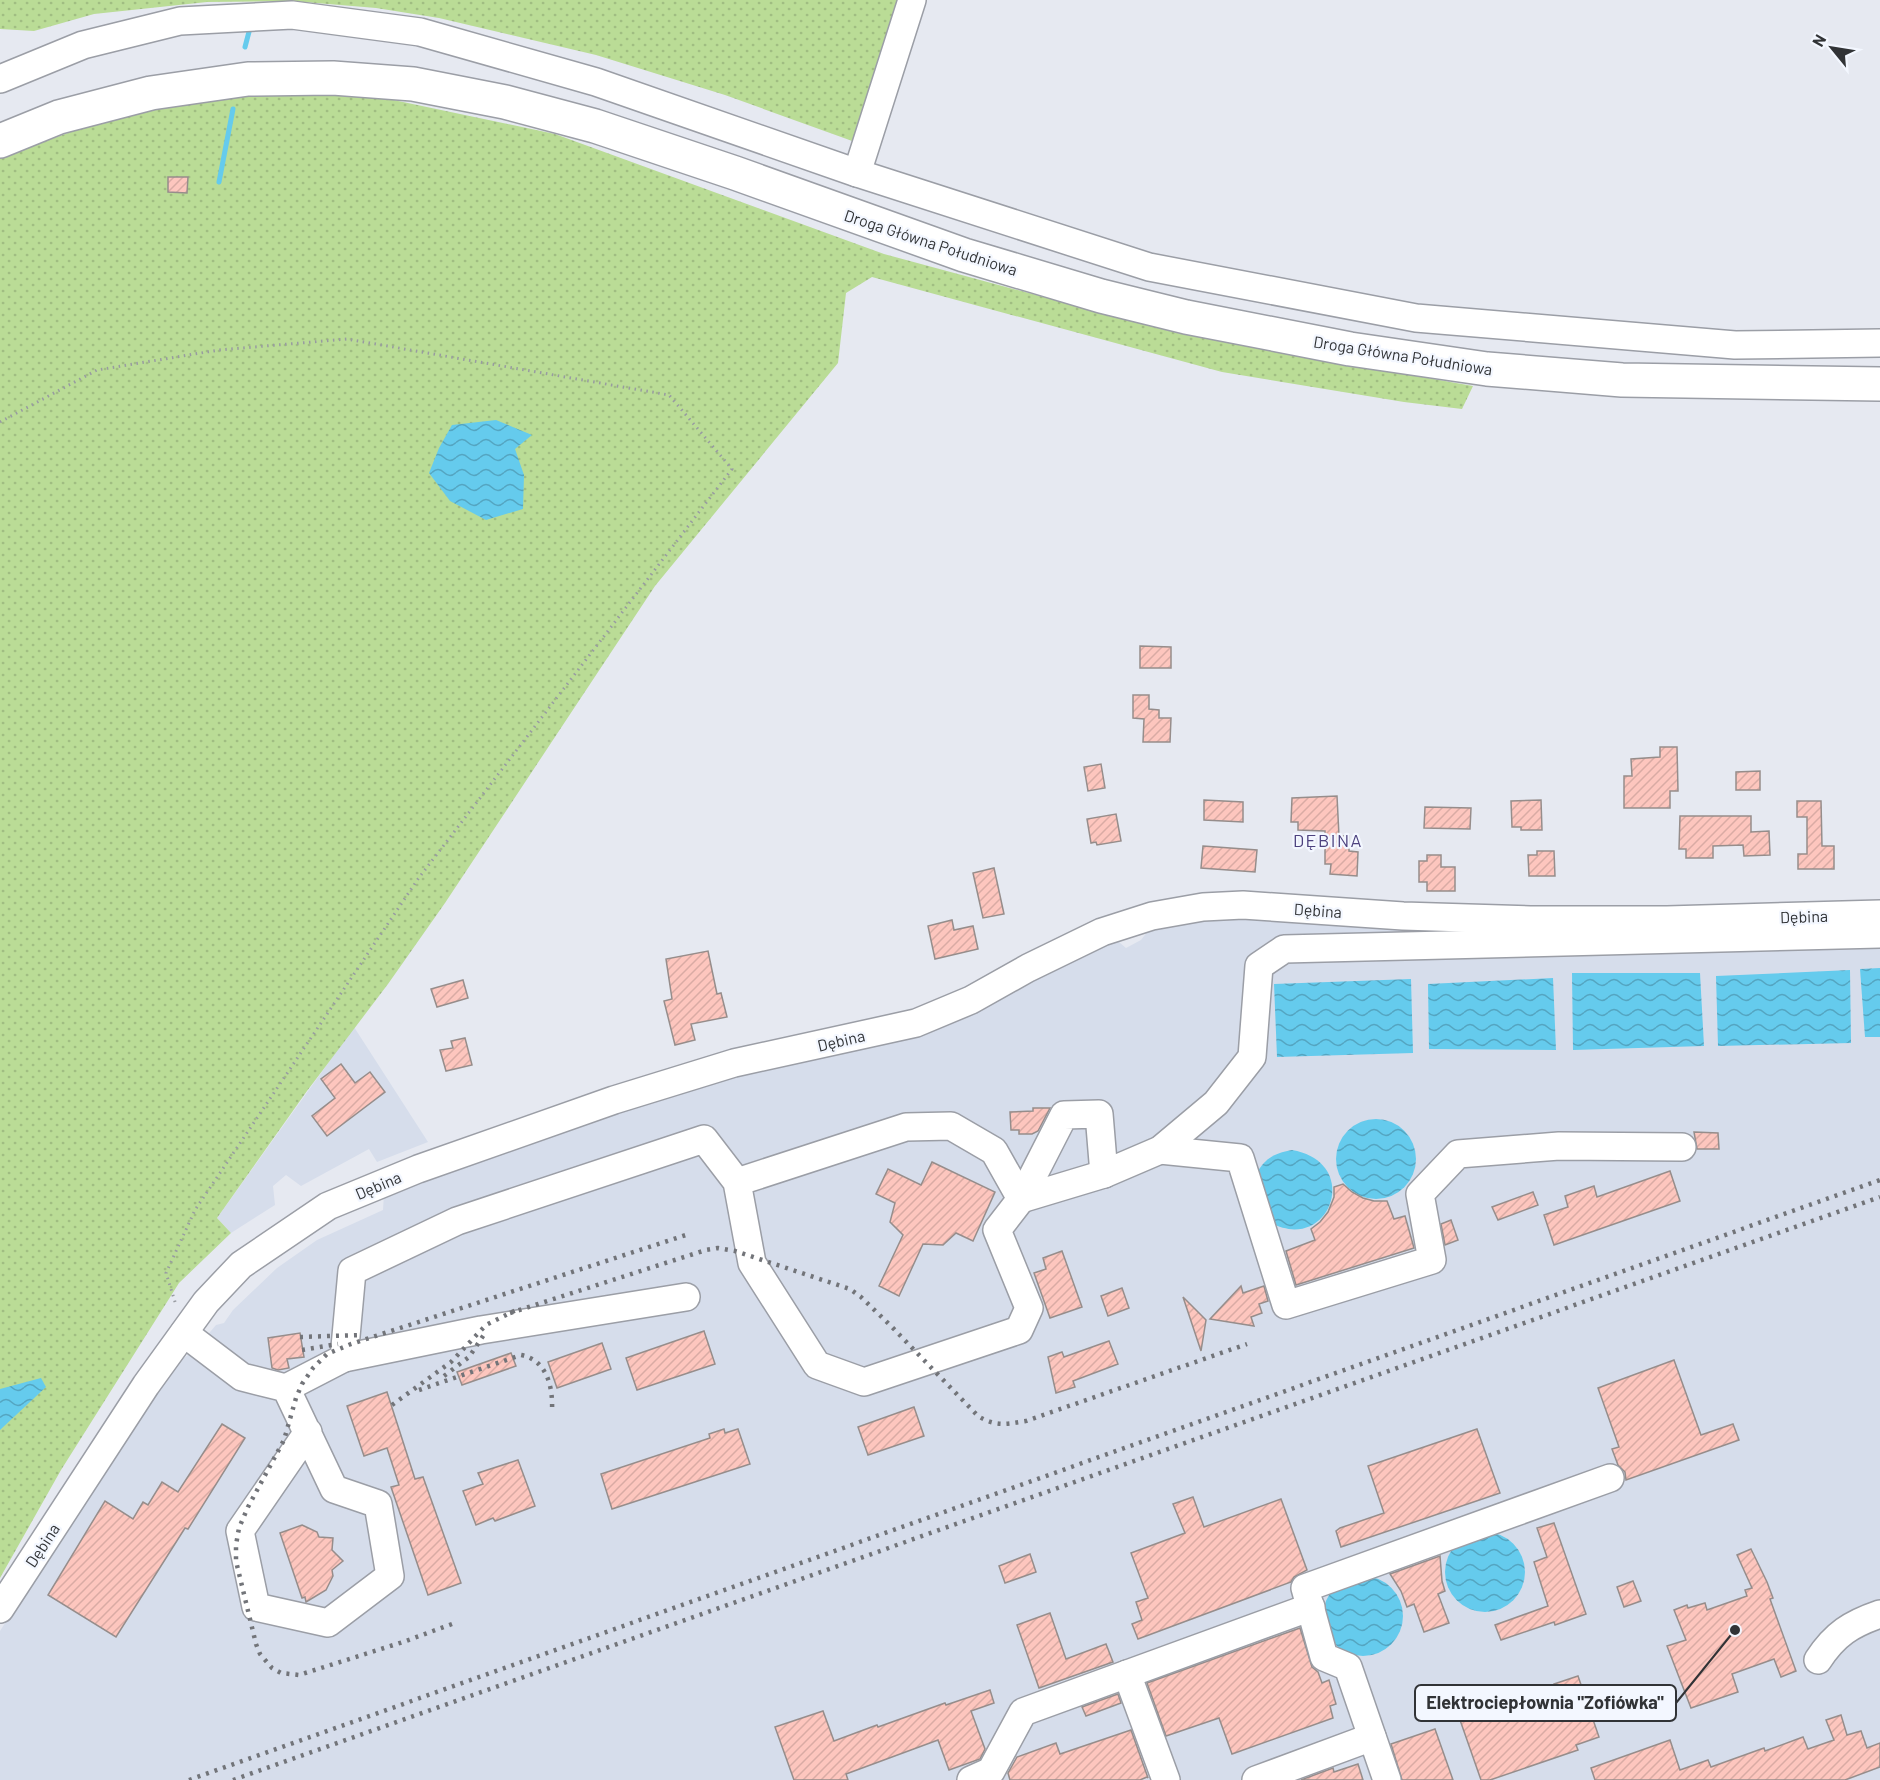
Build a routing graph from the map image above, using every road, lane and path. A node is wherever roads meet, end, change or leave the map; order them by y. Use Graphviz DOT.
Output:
graph roads {
  1 [pos="912,0"];
  2 [pos="0,79"];
  3 [pos="0,141"];
  4 [pos="857,173"];
  5 [pos="1880,343"];
  6 [pos="1880,384"];
  7 [pos="0,422"];
  8 [pos="1880,914"];
  9 [pos="1880,934"];
  10 [pos="1682,1147"];
  11 [pos="1160,1150"];
  12 [pos="1104,1174"];
  13 [pos="737,1182"];
  14 [pos="1021,1199"];
  15 [pos="686,1297"];
  16 [pos="184,1333"];
  17 [pos="344,1358"];
  18 [pos="286,1388"];
  19 [pos="308,1432"];
  20 [pos="1610,1478"];
  21 [pos="1311,1607"];
  22 [pos="0,1609"];
  23 [pos="1880,1614"];
  24 [pos="1818,1660"];
  25 [pos="1127,1674"];
  26 [pos="1372,1737"];
  27 [pos="971,1780"];
  28 [pos="1166,1780"];
  29 [pos="1256,1780"];
  30 [pos="1387,1780"];
  1 -- 4 [label="street"];
  2 -- 4 [label="street"];
  3 -- 6 [label="main road, Droga Główna Południowa"];
  4 -- 5 [label="street"];
  7 -- 16 [label="path"];
  8 -- 16 [label="street, Dębina"];
  9 -- 11 [label="street"];
  10 -- 11 [label="street"];
  11 -- 12 [label="street"];
  12 -- 14 [label="street"];
  12 -- 14 [label="street"];
  13 -- 14 [label="street"];
  13 -- 14 [label="street"];
  13 -- 17 [label="street"];
  15 -- 17 [label="street"];
  16 -- 18 [label="street"];
  16 -- 22 [label="street, Dębina"];
  17 -- 18 [label="street"];
  18 -- 19 [label="street"];
  19 -- 19 [label="street"];
  20 -- 21 [label="street"];
  21 -- 25 [label="street"];
  21 -- 26 [label="street"];
  23 -- 24 [label="street"];
  25 -- 27 [label="street"];
  25 -- 28 [label="street"];
  26 -- 29 [label="street"];
  26 -- 30 [label="street"];
}
